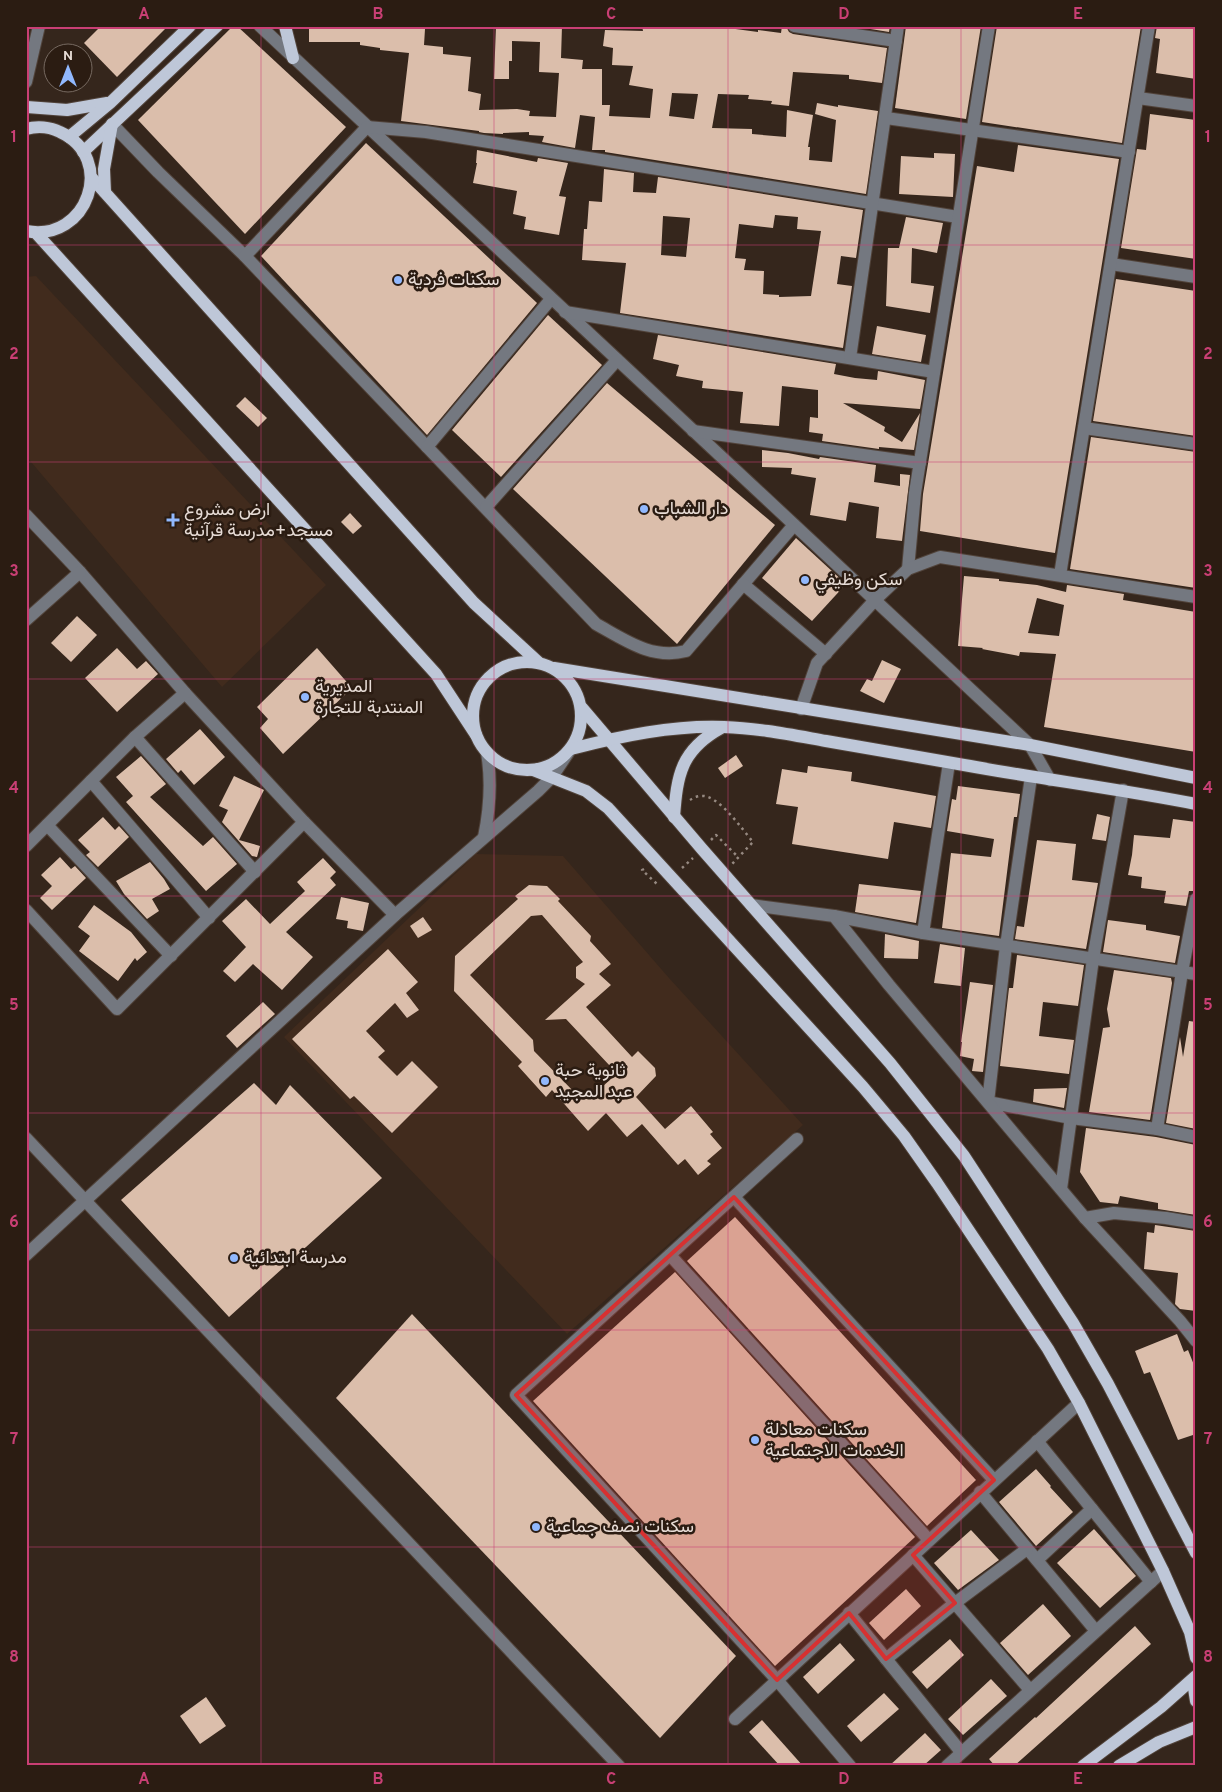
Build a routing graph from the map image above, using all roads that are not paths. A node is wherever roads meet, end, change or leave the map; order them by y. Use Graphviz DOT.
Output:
graph roads {
  1 [pos="39,26"];
  2 [pos="190,26"];
  3 [pos="218,26"];
  4 [pos="260,26"];
  5 [pos="285,26"];
  6 [pos="794,26"];
  7 [pos="898,26"];
  8 [pos="989,26"];
  9 [pos="1149,26"];
  10 [pos="896,41"];
  11 [pos="293,58"];
  12 [pos="26,82"];
  13 [pos="1138,98"];
  14 [pos="110,102"];
  15 [pos="27,106"];
  16 [pos="1196,106"];
  17 [pos="886,118"];
  18 [pos="112,124"];
  19 [pos="367,127"];
  20 [pos="47,128"];
  21 [pos="26,129"];
  22 [pos="972,130"];
  23 [pos="69,137"];
  24 [pos="83,152"];
  25 [pos="1129,152"];
  26 [pos="91,177"];
  27 [pos="105,192"];
  28 [pos="873,204"];
  29 [pos="958,217"];
  30 [pos="31,232"];
  31 [pos="245,256"];
  32 [pos="1111,264"];
  33 [pos="1196,277"];
  34 [pos="551,299"];
  35 [pos="566,312"];
  36 [pos="850,358"];
  37 [pos="617,360"];
  38 [pos="934,372"];
  39 [pos="1084,428"];
  40 [pos="693,431"];
  41 [pos="1196,444"];
  42 [pos="427,447"];
  43 [pos="920,463"];
  44 [pos="486,507"];
  45 [pos="26,515"];
  46 [pos="794,525"];
  47 [pos="908,569"];
  48 [pos="80,572"];
  49 [pos="1060,574"];
  50 [pos="743,584"];
  51 [pos="1196,597"];
  52 [pos="874,600"];
  53 [pos="26,620"];
  54 [pos="826,654"];
  55 [pos="538,662"];
  56 [pos="554,668"];
  57 [pos="185,694"];
  58 [pos="582,708"];
  59 [pos="801,709"];
  60 [pos="725,727"];
  61 [pos="476,735"];
  62 [pos="135,737"];
  63 [pos="608,739"];
  64 [pos="1030,745"];
  65 [pos="569,751"];
  66 [pos="487,753"];
  67 [pos="950,762"];
  68 [pos="532,770"];
  69 [pos="552,777"];
  70 [pos="1031,777"];
  71 [pos="1196,778"];
  72 [pos="1050,780"];
  73 [pos="91,781"];
  74 [pos="1123,790"];
  75 [pos="1196,804"];
  76 [pos="675,812"];
  77 [pos="304,822"];
  78 [pos="47,825"];
  79 [pos="484,837"];
  80 [pos="26,846"];
  81 [pos="255,872"];
  82 [pos="1196,899"];
  83 [pos="752,905"];
  84 [pos="26,910"];
  85 [pos="395,915"];
  86 [pos="1194,915"];
  87 [pos="834,916"];
  88 [pos="209,918"];
  89 [pos="923,933"];
  90 [pos="1006,946"];
  91 [pos="171,956"];
  92 [pos="1093,959"];
  93 [pos="1182,972"];
  94 [pos="1196,974"];
  95 [pos="988,1102"];
  96 [pos="1071,1118"];
  97 [pos="1157,1129"];
  98 [pos="1196,1137"];
  99 [pos="26,1138"];
  100 [pos="798,1139"];
  101 [pos="1061,1188"];
  102 [pos="734,1196"];
  103 [pos="85,1200"];
  104 [pos="1085,1218"];
  105 [pos="1196,1223"];
  106 [pos="26,1254"];
  107 [pos="670,1255"];
  108 [pos="1196,1341"];
  109 [pos="1079,1403"];
  110 [pos="1036,1441"];
  111 [pos="994,1480"];
  112 [pos="980,1492"];
  113 [pos="1092,1509"];
  114 [pos="929,1540"];
  115 [pos="1027,1549"];
  116 [pos="1196,1553"];
  117 [pos="913,1555"];
  118 [pos="1036,1560"];
  119 [pos="1163,1571"];
  120 [pos="1151,1582"];
  121 [pos="955,1603"];
  122 [pos="849,1613"];
  123 [pos="1096,1631"];
  124 [pos="1196,1658"];
  125 [pos="886,1659"];
  126 [pos="1196,1676"];
  127 [pos="777,1680"];
  128 [pos="1196,1681"];
  129 [pos="1030,1690"];
  130 [pos="1196,1701"];
  131 [pos="735,1719"];
  132 [pos="1196,1727"];
  133 [pos="961,1752"];
  134 [pos="618,1766"];
  135 [pos="850,1766"];
  136 [pos="947,1766"];
  137 [pos="1083,1766"];
  138 [pos="1119,1766"];
  1 -- 12 [label="street"];
  2 -- 14 [label="main road"];
  3 -- 18 [label="main road"];
  4 -- 11 [label="street"];
  5 -- 11 [label="main road"];
  6 -- 10 [label="street"];
  7 -- 10 [label="street"];
  8 -- 22 [label="street"];
  9 -- 13 [label="street"];
  10 -- 17 [label="street"];
  11 -- 19 [label="street"];
  13 -- 16 [label="street"];
  13 -- 25 [label="street"];
  14 -- 15 [label="main road"];
  14 -- 23 [label="main road"];
  15 -- 20 [label="main road"];
  17 -- 22 [label="street"];
  17 -- 28 [label="street"];
  18 -- 24 [label="main road"];
  18 -- 27 [label="main road"];
  18 -- 31 [label="street"];
  19 -- 28 [label="street"];
  19 -- 31 [label="street"];
  19 -- 34 [label="street"];
  20 -- 21 [label="main road"];
  20 -- 23 [label="main road"];
  22 -- 25 [label="street"];
  22 -- 29 [label="street"];
  23 -- 24 [label="main road"];
  24 -- 26 [label="main road"];
  25 -- 32 [label="street"];
  26 -- 27 [label="main road"];
  26 -- 30 [label="main road"];
  27 -- 55 [label="main road"];
  28 -- 29 [label="street"];
  28 -- 36 [label="street"];
  29 -- 38 [label="street"];
  30 -- 61 [label="main road"];
  31 -- 42 [label="street"];
  32 -- 33 [label="street"];
  32 -- 39 [label="street"];
  34 -- 35 [label="street"];
  34 -- 42 [label="street"];
  35 -- 36 [label="street"];
  35 -- 37 [label="street"];
  36 -- 38 [label="street"];
  37 -- 40 [label="street"];
  37 -- 44 [label="street"];
  38 -- 43 [label="street"];
  39 -- 41 [label="street"];
  39 -- 49 [label="street"];
  40 -- 43 [label="street"];
  40 -- 46 [label="street"];
  42 -- 44 [label="street"];
  43 -- 47 [label="street"];
  44 -- 50 [label="street"];
  45 -- 48 [label="street"];
  46 -- 50 [label="street"];
  46 -- 52 [label="street"];
  47 -- 49 [label="street"];
  47 -- 52 [label="street"];
  48 -- 53 [label="street"];
  48 -- 57 [label="street"];
  49 -- 51 [label="street"];
  50 -- 54 [label="street"];
  52 -- 54 [label="street"];
  52 -- 64 [label="street"];
  54 -- 59 [label="street"];
  55 -- 56 [label="main road"];
  55 -- 61 [label="main road"];
  56 -- 58 [label="main road"];
  56 -- 59 [label="main road"];
  57 -- 62 [label="street"];
  57 -- 77 [label="street"];
  58 -- 63 [label="main road"];
  58 -- 65 [label="main road"];
  59 -- 64 [label="main road"];
  60 -- 63 [label="main road"];
  60 -- 67 [label="main road"];
  60 -- 76 [label="main road"];
  61 -- 66 [label="main road"];
  62 -- 73 [label="street"];
  62 -- 81 [label="street"];
  63 -- 65 [label="main road"];
  63 -- 76 [label="main road"];
  64 -- 71 [label="main road"];
  64 -- 72 [label="street"];
  65 -- 68 [label="main road"];
  65 -- 69 [label="street"];
  66 -- 68 [label="main road"];
  66 -- 79 [label="street"];
  67 -- 70 [label="main road"];
  67 -- 89 [label="street"];
  68 -- 69 [label="main road"];
  69 -- 79 [label="street"];
  69 -- 109 [label="main road"];
  70 -- 72 [label="main road"];
  70 -- 90 [label="street"];
  72 -- 74 [label="main road"];
  73 -- 78 [label="street"];
  73 -- 88 [label="street"];
  74 -- 75 [label="main road"];
  74 -- 92 [label="street"];
  76 -- 83 [label="main road"];
  77 -- 81 [label="street"];
  77 -- 85 [label="street"];
  78 -- 80 [label="street"];
  78 -- 91 [label="street"];
  79 -- 85 [label="street"];
  81 -- 88 [label="street"];
  82 -- 86 [label="street"];
  83 -- 87 [label="street"];
  83 -- 116 [label="main road"];
  84 -- 91 [label="street"];
  85 -- 103 [label="street"];
  86 -- 93 [label="street"];
  87 -- 89 [label="street"];
  87 -- 95 [label="street"];
  88 -- 91 [label="street"];
  89 -- 90 [label="street"];
  90 -- 92 [label="street"];
  90 -- 95 [label="street"];
  92 -- 93 [label="street"];
  92 -- 96 [label="street"];
  93 -- 94 [label="street"];
  93 -- 97 [label="street"];
  95 -- 96 [label="street"];
  95 -- 101 [label="street"];
  96 -- 97 [label="street"];
  96 -- 101 [label="street"];
  97 -- 98 [label="street"];
  99 -- 103 [label="street"];
  100 -- 102 [label="street"];
  101 -- 104 [label="street"];
  102 -- 107 [label="street"];
  102 -- 111 [label="street"];
  103 -- 106 [label="street"];
  103 -- 134 [label="street"];
  104 -- 105 [label="street"];
  104 -- 108 [label="street"];
  107 -- 114 [label="street"];
  107 -- 127 [label="street"];
  109 -- 110 [label="street"];
  109 -- 119 [label="main road"];
  110 -- 111 [label="street"];
  110 -- 113 [label="street"];
  111 -- 112 [label="street"];
  112 -- 114 [label="street"];
  112 -- 115 [label="street"];
  113 -- 118 [label="street"];
  113 -- 120 [label="street"];
  114 -- 117 [label="street"];
  115 -- 118 [label="street"];
  115 -- 121 [label="street"];
  117 -- 121 [label="street"];
  117 -- 122 [label="street"];
  118 -- 123 [label="street"];
  119 -- 120 [label="street"];
  119 -- 124 [label="main road"];
  120 -- 123 [label="street"];
  121 -- 125 [label="street"];
  121 -- 129 [label="street"];
  122 -- 125 [label="street"];
  122 -- 127 [label="street"];
  123 -- 129 [label="street"];
  125 -- 133 [label="street"];
  126 -- 137 [label="main road"];
  127 -- 131 [label="street"];
  127 -- 135 [label="street"];
  128 -- 130 [label="main road"];
  129 -- 133 [label="street"];
  132 -- 138 [label="main road"];
  133 -- 136 [label="street"];
}
